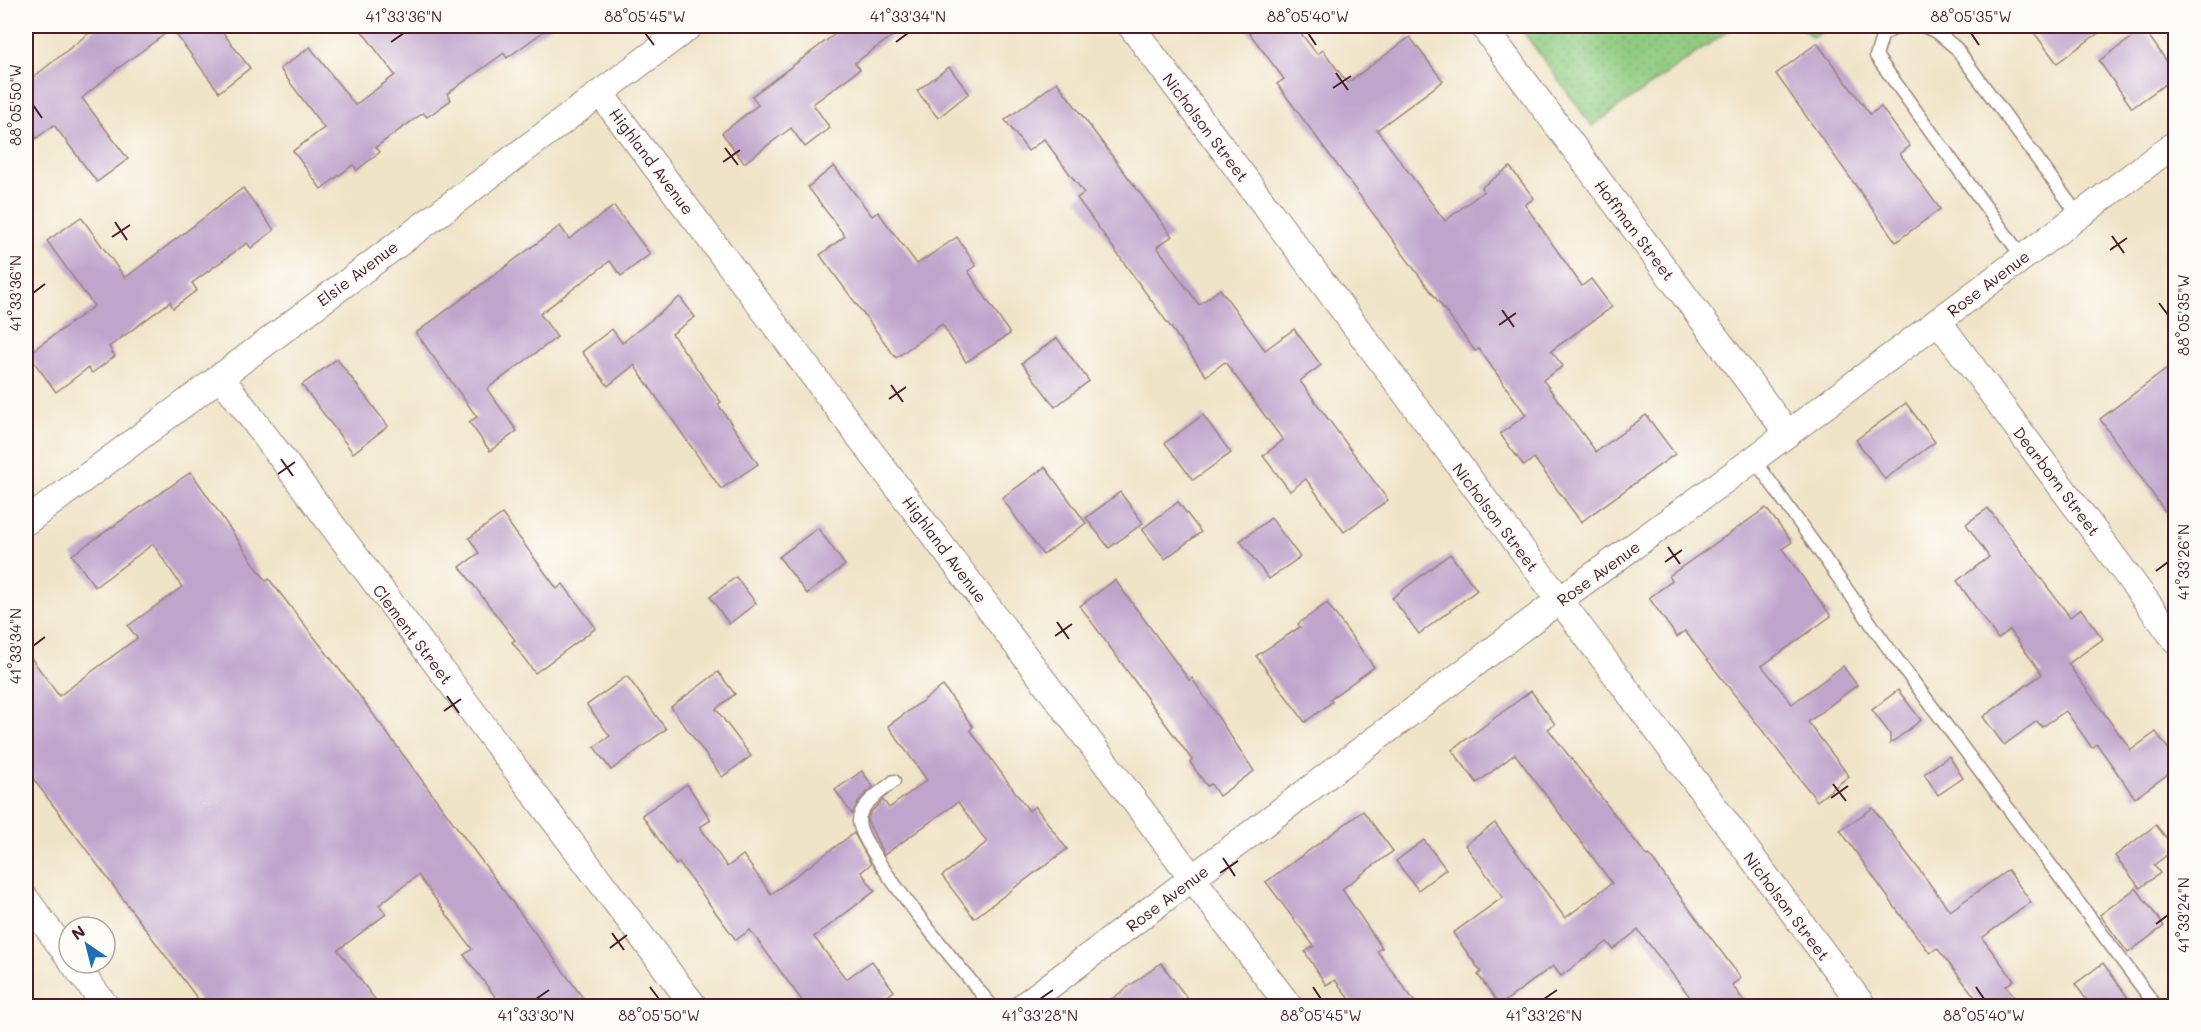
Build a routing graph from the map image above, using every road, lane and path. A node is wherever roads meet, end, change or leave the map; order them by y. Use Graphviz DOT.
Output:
graph roads {
  1 [pos="690,26"];
  2 [pos="1131,26"];
  3 [pos="1483,26"];
  4 [pos="1901,26"];
  5 [pos="1923,26"];
  6 [pos="600,93"];
  7 [pos="2175,143"];
  8 [pos="2079,216"];
  9 [pos="2023,258"];
  10 [pos="1938,321"];
  11 [pos="220,376"];
  12 [pos="1788,434"];
  13 [pos="1754,459"];
  14 [pos="26,522"];
  15 [pos="1558,601"];
  16 [pos="2175,641"];
  17 [pos="894,781"];
  18 [pos="1194,878"];
  19 [pos="26,899"];
  20 [pos="57,941"];
  21 [pos="82,975"];
  22 [pos="106,1006"];
  23 [pos="694,1006"];
  24 [pos="992,1006"];
  25 [pos="1023,1006"];
  26 [pos="1289,1006"];
  27 [pos="1863,1006"];
  28 [pos="2156,1006"];
  1 -- 6 [label="street, Elsie Avenue"];
  2 -- 15 [label="street, Nicholson Street"];
  3 -- 12 [label="street, Hoffman Street"];
  4 -- 9 [label="lane"];
  5 -- 8 [label="lane"];
  6 -- 11 [label="street, Elsie Avenue"];
  6 -- 18 [label="street, Highland Avenue"];
  7 -- 8 [label="street, Rose Avenue"];
  8 -- 9 [label="street, Rose Avenue"];
  9 -- 10 [label="street, Rose Avenue"];
  10 -- 12 [label="street, Rose Avenue"];
  10 -- 16 [label="street, Dearborn Street"];
  11 -- 14 [label="street, Elsie Avenue"];
  11 -- 23 [label="street, Clement Street"];
  12 -- 13 [label="street, Rose Avenue"];
  13 -- 15 [label="street, Rose Avenue"];
  13 -- 28 [label="lane"];
  15 -- 18 [label="street, Rose Avenue"];
  15 -- 27 [label="street, Nicholson Street"];
  17 -- 24 [label="lane"];
  18 -- 25 [label="street, Rose Avenue"];
  18 -- 26 [label="street, Highland Avenue"];
  19 -- 20 [label="street"];
  21 -- 22 [label="street"];
}
